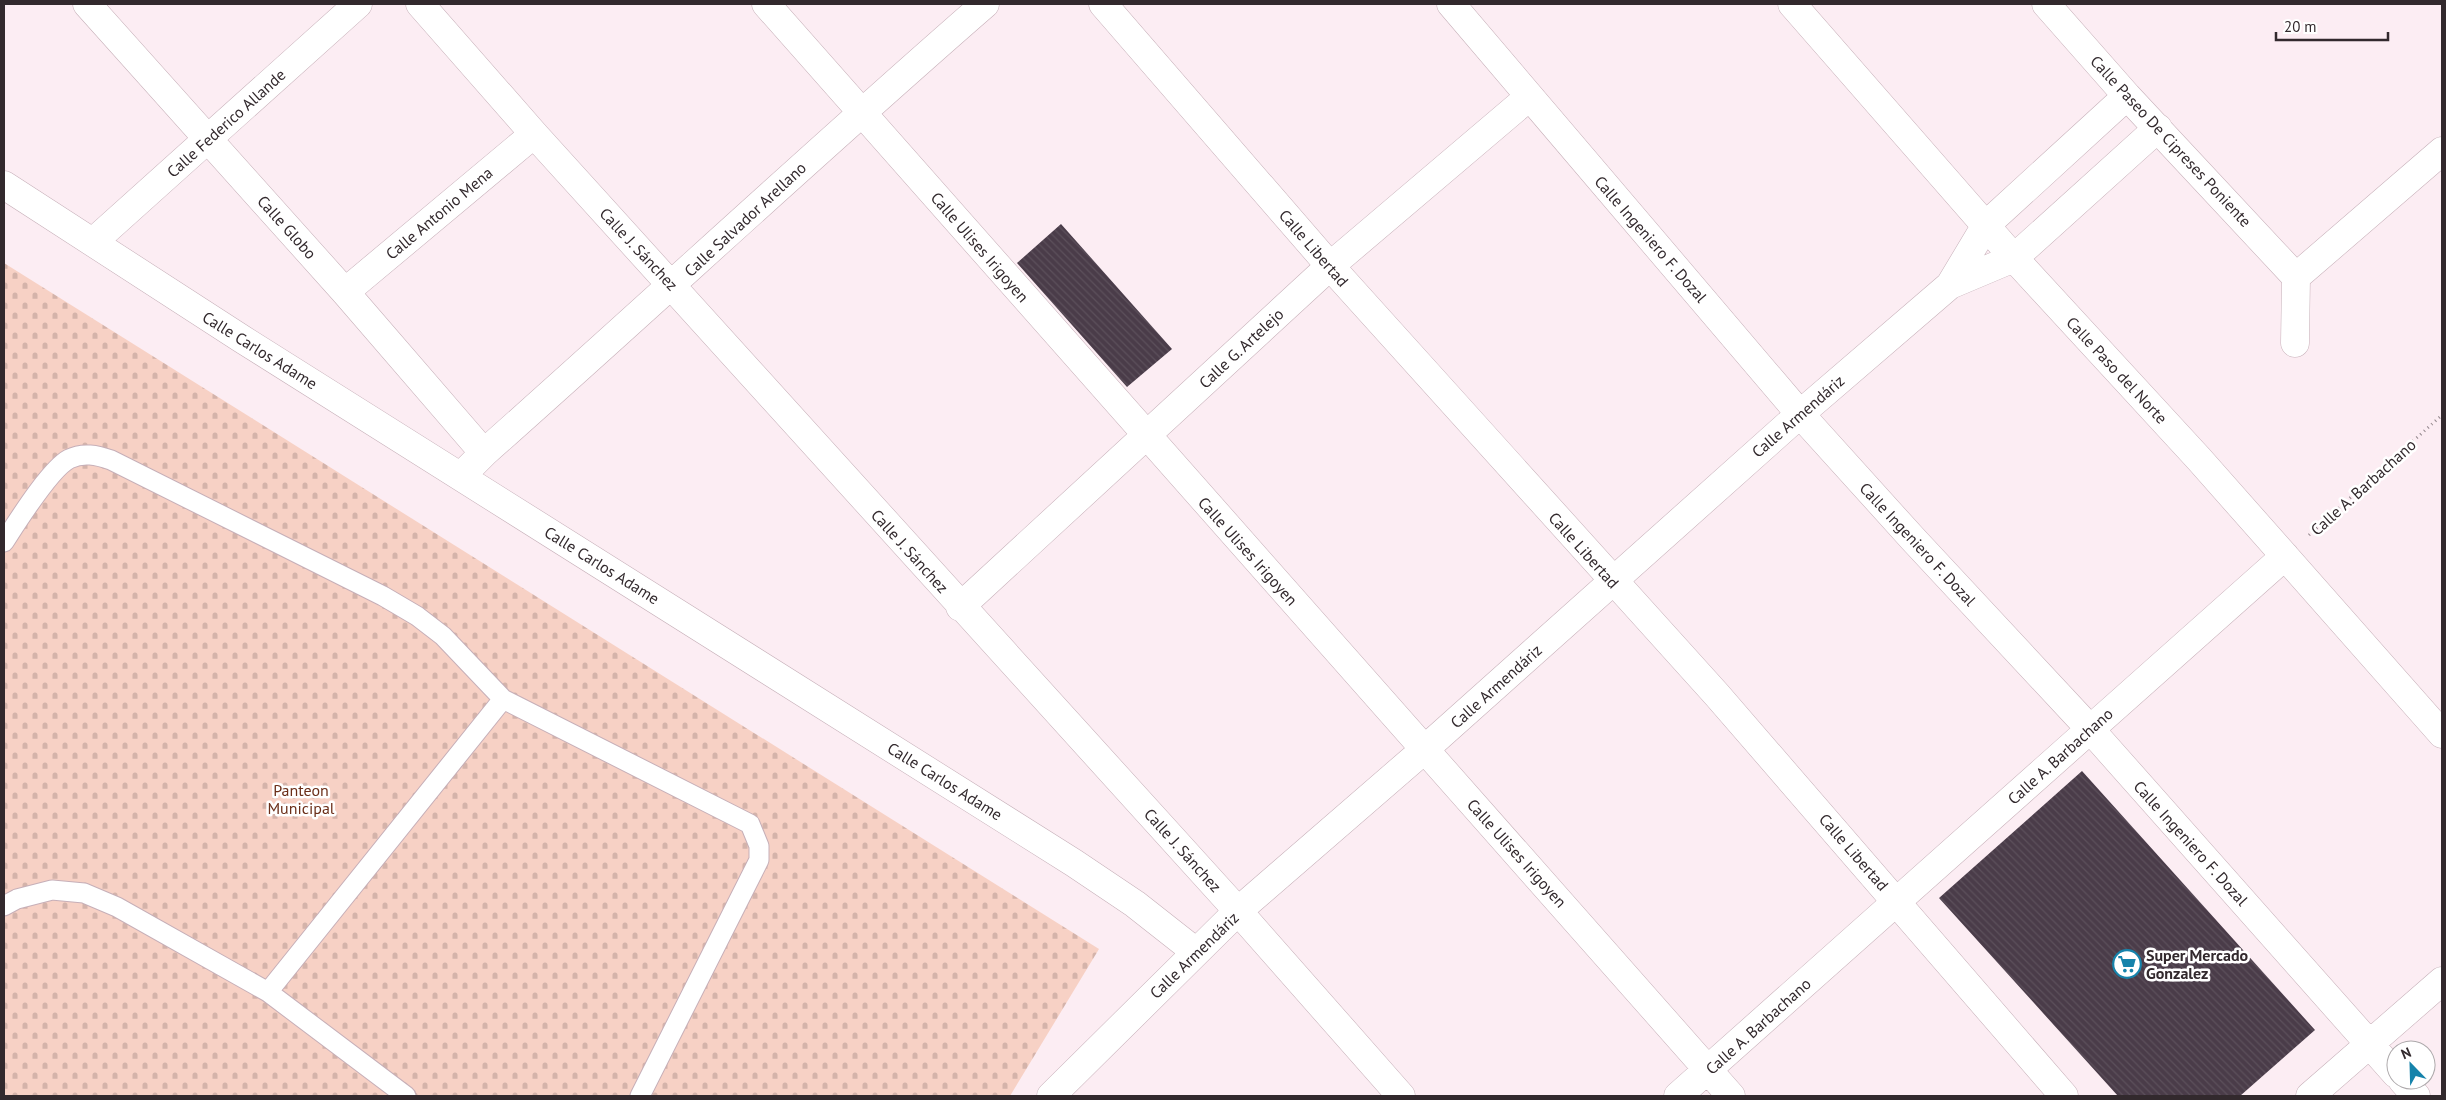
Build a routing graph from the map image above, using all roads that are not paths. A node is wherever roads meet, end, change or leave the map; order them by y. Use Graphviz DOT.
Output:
graph roads {
  1 [pos="88,4"];
  2 [pos="358,4"];
  3 [pos="420,4"];
  4 [pos="766,4"];
  5 [pos="985,4"];
  6 [pos="1102,4"];
  7 [pos="1451,4"];
  8 [pos="1792,4"];
  9 [pos="2046,4"];
  10 [pos="2127,96"];
  11 [pos="1529,98"];
  12 [pos="862,112"];
  13 [pos="2158,128"];
  14 [pos="534,134"];
  15 [pos="208,138"];
  16 [pos="2442,151"];
  17 [pos="4,185"];
  18 [pos="1986,225"];
  19 [pos="94,242"];
  20 [pos="2014,258"];
  21 [pos="1330,266"];
  22 [pos="2296,277"];
  23 [pos="1950,285"];
  24 [pos="673,286"];
  25 [pos="345,292"];
  26 [pos="2295,343"];
  27 [pos="1800,414"];
  28 [pos="1147,436"];
  29 [pos="484,452"];
  30 [pos="461,476"];
  31 [pos="4,542"];
  32 [pos="2285,556"];
  33 [pos="1612,581"];
  34 [pos="960,607"];
  35 [pos="503,699"];
  36 [pos="2090,729"];
  37 [pos="2442,734"];
  38 [pos="1425,750"];
  39 [pos="1897,901"];
  40 [pos="4,906"];
  41 [pos="1238,911"];
  42 [pos="1196,952"];
  43 [pos="2442,981"];
  44 [pos="268,992"];
  45 [pos="2370,1044"];
  46 [pos="2386,1062"];
  47 [pos="1709,1070"];
  48 [pos="1057,1094"];
  49 [pos="406,1096"];
  50 [pos="640,1096"];
  51 [pos="1401,1096"];
  52 [pos="1678,1096"];
  53 [pos="1731,1096"];
  54 [pos="2064,1096"];
  55 [pos="2310,1096"];
  1 -- 15 [label="street, Calle Globo"];
  2 -- 15 [label="street, Calle Federico Allande"];
  3 -- 14 [label="street, Calle J. Sánchez"];
  4 -- 12 [label="street, Calle Ulises Irigoyen"];
  5 -- 12 [label="street, Calle Salvador Arellano"];
  6 -- 21 [label="street, Calle Libertad"];
  7 -- 11 [label="street, Calle Ingeniero F. Dozal"];
  8 -- 18 [label="street, Calle Paso del Norte"];
  9 -- 10 [label="street, Calle Paseo De Cipreses Poniente"];
  10 -- 13 [label="street, Calle Paseo De Cipreses Poniente"];
  10 -- 18 [label="street, Calle Armendáriz"];
  11 -- 21 [label="street, Calle G. Artelejo"];
  11 -- 27 [label="street, Calle Ingeniero F. Dozal"];
  12 -- 24 [label="street, Calle Salvador Arellano"];
  12 -- 28 [label="street, Calle Ulises Irigoyen"];
  13 -- 20 [label="street, Calle Armendáriz"];
  13 -- 22 [label="street, Calle Paseo De Cipreses Poniente"];
  14 -- 24 [label="street, Calle J. Sánchez"];
  14 -- 25 [label="street, Calle Antonio Mena"];
  15 -- 19 [label="street, Calle Federico Allande"];
  15 -- 25 [label="street, Calle Globo"];
  16 -- 22 [label="street"];
  17 -- 19 [label="street, Calle Carlos Adame"];
  18 -- 20 [label="street, Calle Paso del Norte"];
  18 -- 23 [label="street, Calle Armendáriz"];
  19 -- 30 [label="street, Calle Carlos Adame"];
  20 -- 23 [label="street, Calle Armendáriz"];
  20 -- 32 [label="street, Calle Paso del Norte"];
  21 -- 28 [label="street, Calle G. Artelejo"];
  21 -- 33 [label="street, Calle Libertad"];
  22 -- 26 [label="street"];
  23 -- 27 [label="street, Calle Armendáriz"];
  24 -- 29 [label="street, Calle Salvador Arellano"];
  24 -- 34 [label="street, Calle J. Sánchez"];
  25 -- 29 [label="street, Calle Globo"];
  27 -- 33 [label="street, Calle Armendáriz"];
  27 -- 36 [label="street, Calle Ingeniero F. Dozal"];
  28 -- 34 [label="street, Calle G. Artelejo"];
  28 -- 38 [label="street, Calle Ulises Irigoyen"];
  29 -- 30 [label="street, Calle Salvador Arellano"];
  30 -- 42 [label="street, Calle Carlos Adame"];
  31 -- 35 [label="lane"];
  32 -- 36 [label="street, Calle A. Barbachano"];
  32 -- 37 [label="street, Calle Paso del Norte"];
  33 -- 38 [label="street, Calle Armendáriz"];
  33 -- 39 [label="street, Calle Libertad"];
  34 -- 41 [label="street, Calle J. Sánchez"];
  35 -- 44 [label="lane"];
  35 -- 50 [label="lane"];
  36 -- 39 [label="street, Calle A. Barbachano"];
  36 -- 45 [label="street, Calle Ingeniero F. Dozal"];
  38 -- 41 [label="street, Calle Armendáriz"];
  38 -- 47 [label="street, Calle Ulises Irigoyen"];
  39 -- 47 [label="street, Calle A. Barbachano"];
  39 -- 54 [label="street, Calle Libertad"];
  40 -- 44 [label="lane"];
  41 -- 42 [label="street, Calle Armendáriz"];
  41 -- 51 [label="street, Calle J. Sánchez"];
  42 -- 48 [label="street, Calle Armendáriz"];
  43 -- 45 [label="street"];
  44 -- 49 [label="lane"];
  45 -- 46 [label="street, Calle Ingeniero F. Dozal"];
  45 -- 55 [label="street"];
  47 -- 52 [label="street, Calle A. Barbachano"];
  47 -- 53 [label="street, Calle Ulises Irigoyen"];
}
